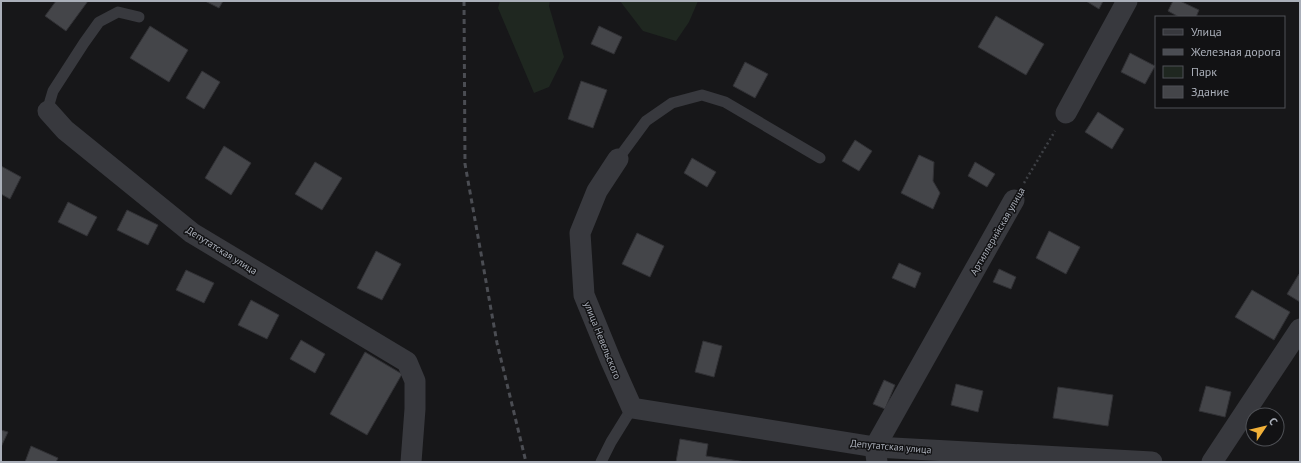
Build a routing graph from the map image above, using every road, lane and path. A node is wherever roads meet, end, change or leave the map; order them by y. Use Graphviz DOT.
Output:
graph roads {
  1 [pos="1127,1"];
  2 [pos="139,17"];
  3 [pos="48,111"];
  4 [pos="1066,113"];
  5 [pos="820,158"];
  6 [pos="618,159"];
  7 [pos="1014,200"];
  8 [pos="1300,328"];
  9 [pos="632,408"];
  10 [pos="876,454"];
  11 [pos="411,462"];
  12 [pos="601,462"];
  13 [pos="1152,462"];
  14 [pos="1212,462"];
  1 -- 4 [label="street"];
  2 -- 3 [label="lane"];
  3 -- 11 [label="street, Депутатская улица"];
  4 -- 7 [label="path, Артиллерийская улица"];
  5 -- 6 [label="lane"];
  6 -- 9 [label="street, улица Невельского"];
  7 -- 10 [label="street, Артиллерийская улица"];
  8 -- 14 [label="street"];
  9 -- 10 [label="street, Депутатская улица"];
  9 -- 12 [label="lane"];
  10 -- 13 [label="street, Депутатская улица"];
}
